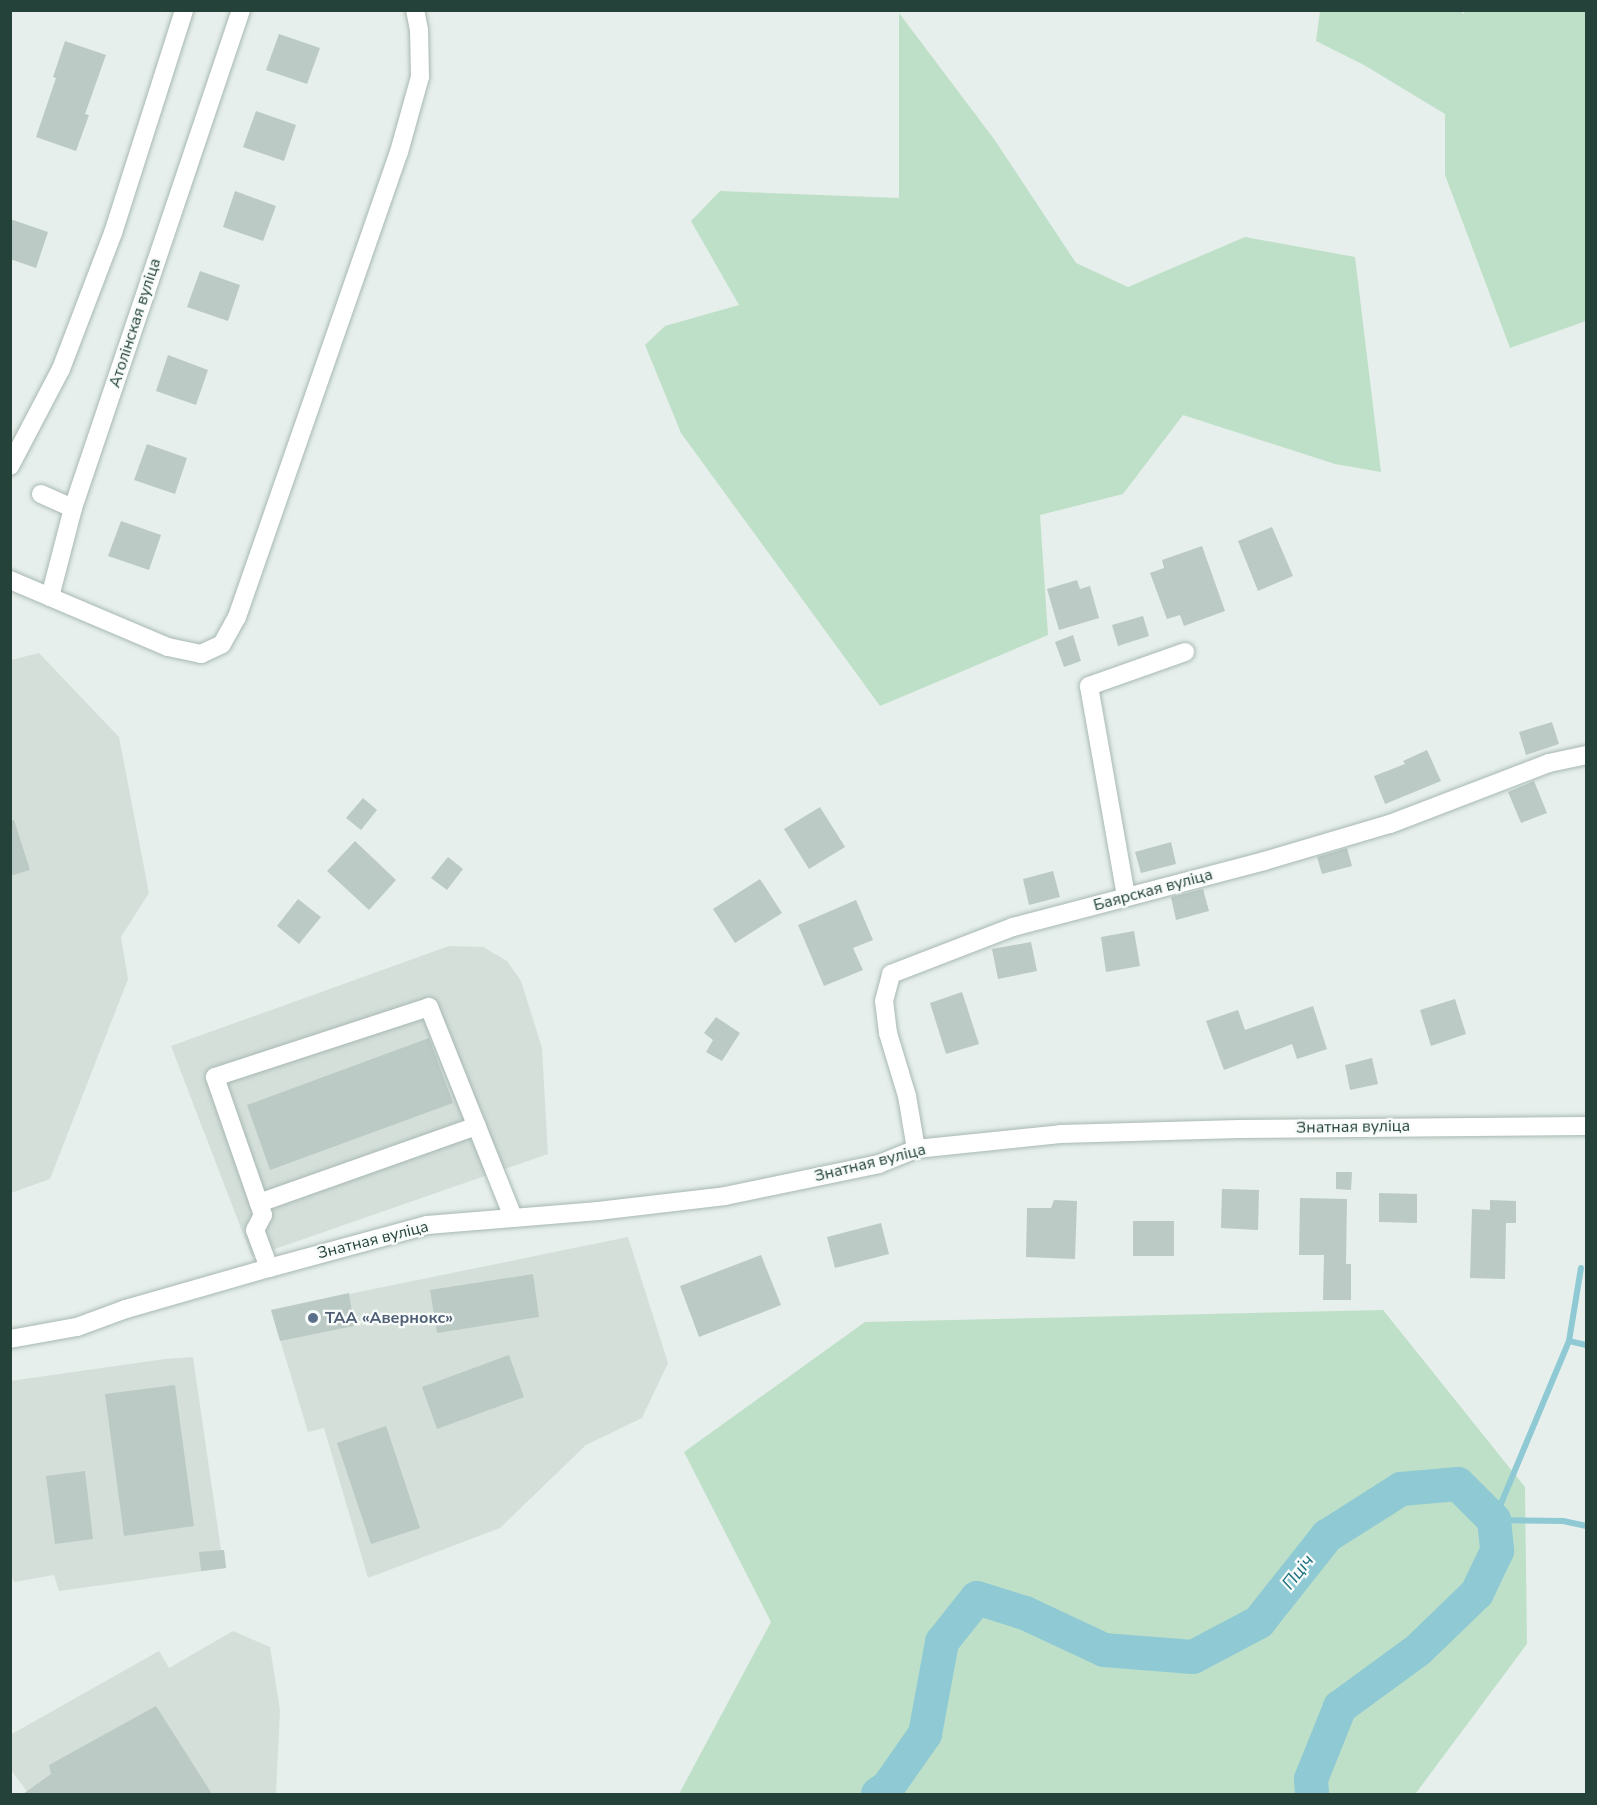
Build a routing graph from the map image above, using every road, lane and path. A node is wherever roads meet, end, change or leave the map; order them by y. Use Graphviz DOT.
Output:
graph roads {
  1 [pos="184,10"];
  2 [pos="241,10"];
  3 [pos="415,10"];
  4 [pos="10,466"];
  5 [pos="41,494"];
  6 [pos="73,508"];
  7 [pos="10,580"];
  8 [pos="50,597"];
  9 [pos="1185,652"];
  10 [pos="1587,754"];
  11 [pos="1126,896"];
  12 [pos="477,1126"];
  13 [pos="1587,1126"];
  14 [pos="916,1149"];
  15 [pos="259,1203"];
  16 [pos="513,1216"];
  17 [pos="269,1268"];
  18 [pos="10,1339"];
  1 -- 4 [label="street"];
  2 -- 6 [label="street, Атолінская вуліца"];
  3 -- 8 [label="street"];
  5 -- 6 [label="street"];
  6 -- 8 [label="street, Атолінская вуліца"];
  7 -- 8 [label="street"];
  9 -- 11 [label="street"];
  10 -- 11 [label="street, Баярская вуліца"];
  11 -- 14 [label="street, Баярская вуліца"];
  12 -- 15 [label="street"];
  12 -- 15 [label="street"];
  12 -- 16 [label="street"];
  13 -- 14 [label="street, Знатная вуліца"];
  14 -- 16 [label="street, Знатная вуліца"];
  15 -- 17 [label="street"];
  16 -- 17 [label="street, Знатная вуліца"];
  17 -- 18 [label="street, Знатная вуліца"];
}
